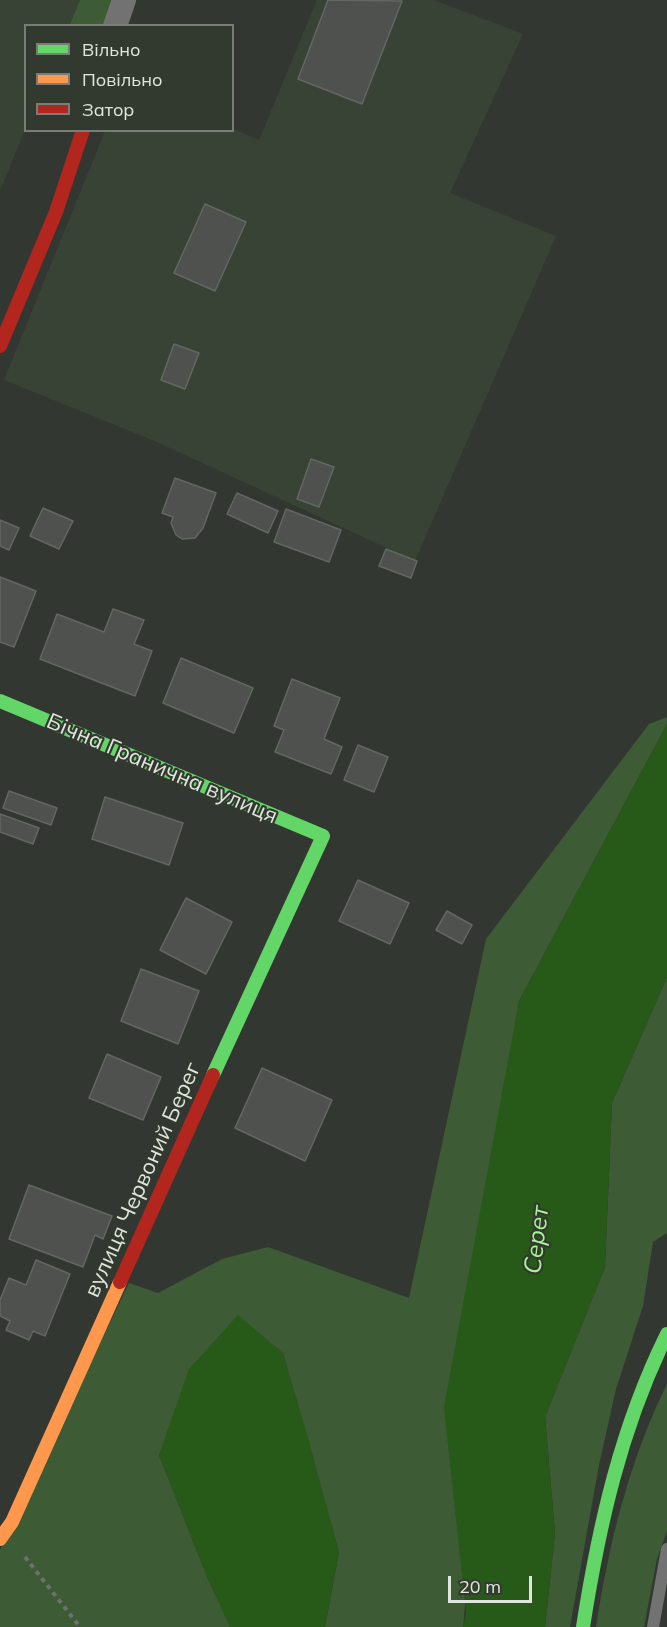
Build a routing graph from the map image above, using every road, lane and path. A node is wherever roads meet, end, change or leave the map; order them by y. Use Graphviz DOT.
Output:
graph roads {
  1 [pos="124,0"];
  2 [pos="116,24"];
  3 [pos="82,132"];
  4 [pos="0,346"];
  5 [pos="0,701"];
  6 [pos="323,836"];
  7 [pos="667,1334"];
  8 [pos="3,1536"];
  9 [pos="667,1550"];
  10 [pos="80,1627"];
  11 [pos="584,1627"];
  12 [pos="652,1627"];
  1 -- 2 [label="street"];
  3 -- 4 [label="street"];
  5 -- 6 [label="street, Бічна Гранична вулиця"];
  6 -- 8 [label="street, вулиця Червоний Берег"];
  7 -- 11 [label="street"];
  8 -- 10 [label="path"];
  9 -- 12 [label="lane"];
}
